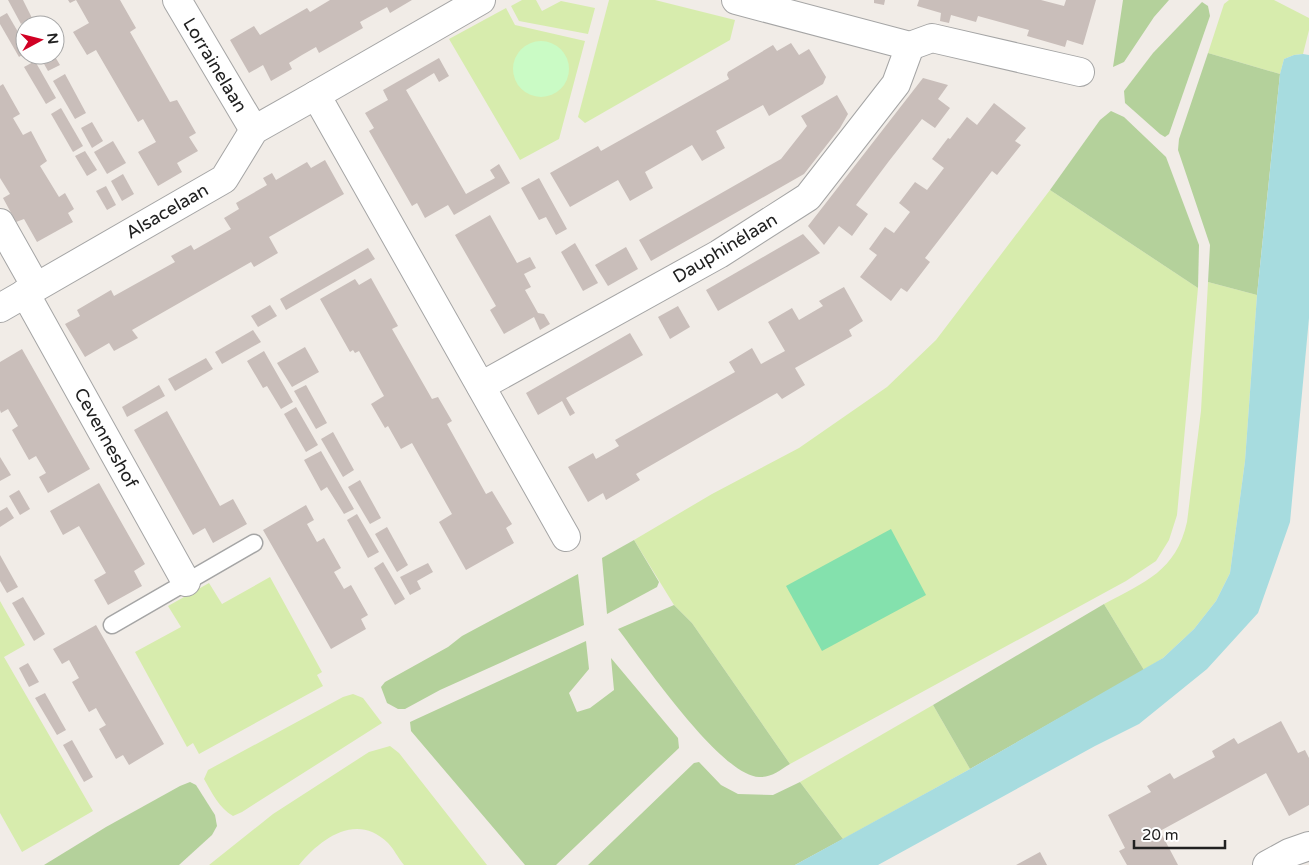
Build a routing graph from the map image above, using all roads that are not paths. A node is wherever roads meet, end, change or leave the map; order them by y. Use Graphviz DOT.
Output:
graph roads {
  1 [pos="176,0"];
  2 [pos="481,0"];
  3 [pos="736,0"];
  4 [pos="910,46"];
  5 [pos="1080,72"];
  6 [pos="316,96"];
  7 [pos="254,130"];
  8 [pos="0,223"];
  9 [pos="31,290"];
  10 [pos="0,308"];
  11 [pos="481,386"];
  12 [pos="566,537"];
  13 [pos="254,543"];
  14 [pos="186,582"];
  15 [pos="112,625"];
  16 [pos="1309,846"];
  17 [pos="1267,865"];
  1 -- 7 [label="street, Lorrainelaan"];
  2 -- 6 [label="street"];
  3 -- 4 [label="street"];
  4 -- 5 [label="street"];
  4 -- 11 [label="street, Dauphinélaan"];
  6 -- 7 [label="street, Alsacelaan"];
  6 -- 11 [label="street"];
  7 -- 9 [label="street, Alsacelaan"];
  8 -- 9 [label="street, Cevenneshof"];
  9 -- 10 [label="street, Alsacelaan"];
  9 -- 14 [label="street, Cevenneshof"];
  11 -- 12 [label="street"];
  13 -- 14 [label="lane"];
  14 -- 15 [label="lane"];
  16 -- 17 [label="street"];
}
